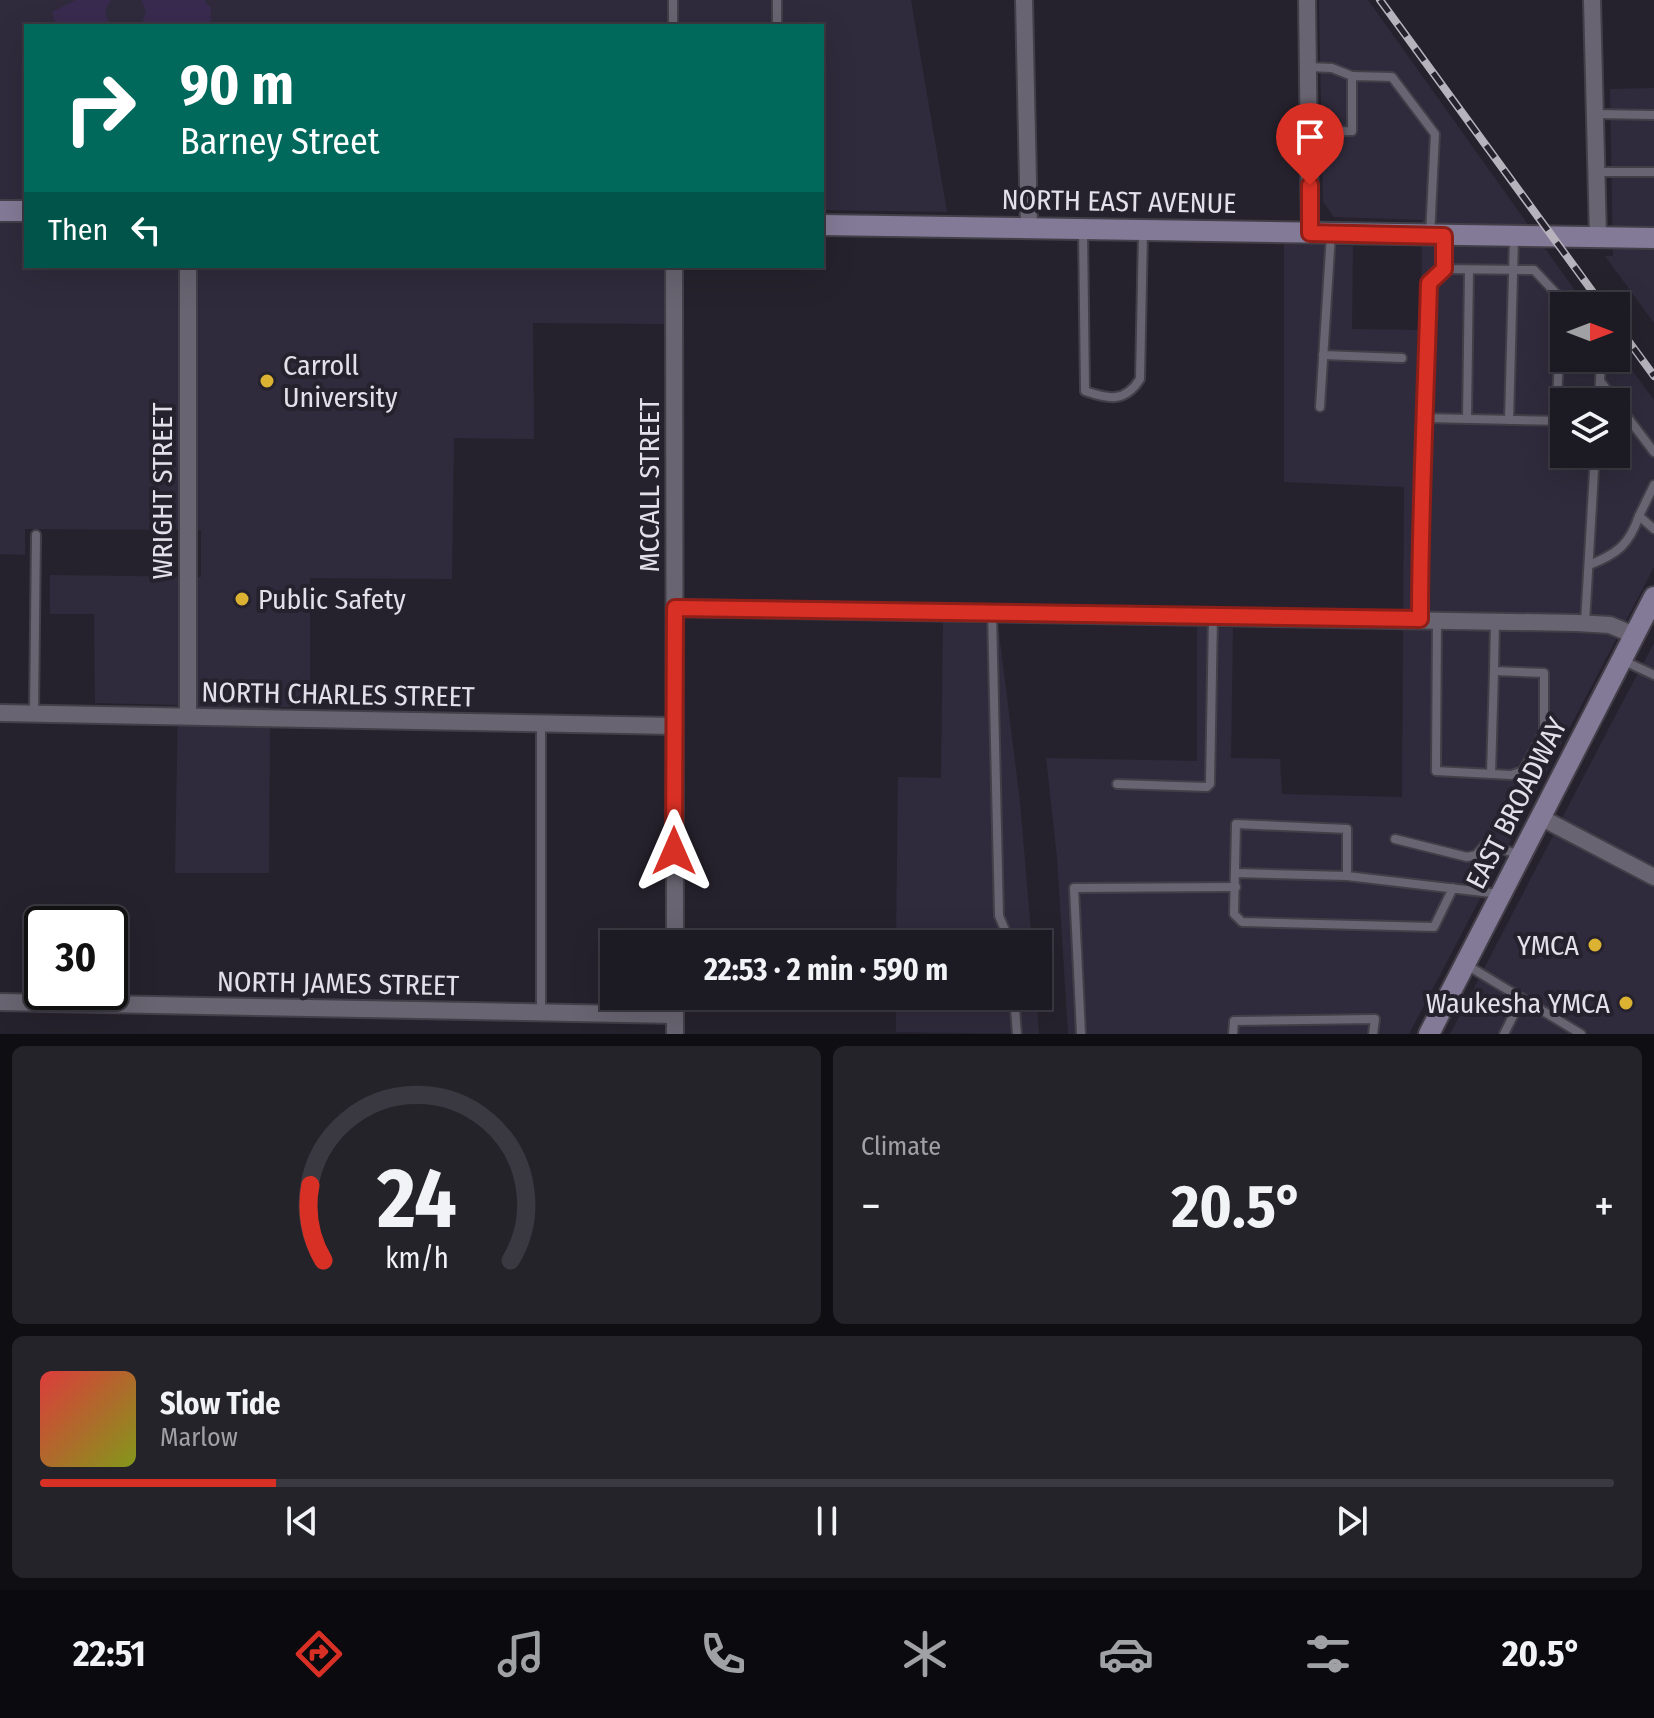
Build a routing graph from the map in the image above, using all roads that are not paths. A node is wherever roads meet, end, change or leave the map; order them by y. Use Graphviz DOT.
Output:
graph roads {
  1 [pos="673,0"];
  2 [pos="777,0"];
  3 [pos="1024,0"];
  4 [pos="1307,0"];
  5 [pos="1592,0"];
  6 [pos="673,24"];
  7 [pos="777,24"];
  8 [pos="1308,67"];
  9 [pos="1352,76"];
  10 [pos="1594,114"];
  11 [pos="1654,115"];
  12 [pos="1309,132"];
  13 [pos="1596,172"];
  14 [pos="1654,172"];
  15 [pos="0,211"];
  16 [pos="24,211"];
  17 [pos="824,225"];
  18 [pos="1029,227"];
  19 [pos="1083,229"];
  20 [pos="1143,230"];
  21 [pos="1321,233"];
  22 [pos="1437,236"];
  23 [pos="1514,237"];
  24 [pos="1598,237"];
  25 [pos="1654,238"];
  26 [pos="188,268"];
  27 [pos="674,268"];
  28 [pos="1444,269"];
  29 [pos="1469,270"];
  30 [pos="1513,270"];
  31 [pos="1555,292"];
  32 [pos="1323,355"];
  33 [pos="1402,358"];
  34 [pos="1600,372"];
  35 [pos="1600,381"];
  36 [pos="1600,388"];
  37 [pos="1605,388"];
  38 [pos="1320,407"];
  39 [pos="1426,418"];
  40 [pos="1467,419"];
  41 [pos="1509,420"];
  42 [pos="1550,420"];
  43 [pos="1630,426"];
  44 [pos="1654,452"];
  45 [pos="1594,468"];
  46 [pos="1654,485"];
  47 [pos="1639,516"];
  48 [pos="1654,529"];
  49 [pos="36,535"];
  50 [pos="1589,565"];
  51 [pos="1654,597"];
  52 [pos="675,608"];
  53 [pos="992,613"];
  54 [pos="1213,617"];
  55 [pos="1428,620"];
  56 [pos="1495,621"];
  57 [pos="1585,624"];
  58 [pos="1634,635"];
  59 [pos="1622,660"];
  60 [pos="1494,671"];
  61 [pos="1654,675"];
  62 [pos="0,713"];
  63 [pos="34,713"];
  64 [pos="188,716"];
  65 [pos="541,724"];
  66 [pos="674,726"];
  67 [pos="1491,774"];
  68 [pos="1117,784"];
  69 [pos="1540,817"];
  70 [pos="1395,839"];
  71 [pos="1521,855"];
  72 [pos="1236,873"];
  73 [pos="1347,876"];
  74 [pos="1654,877"];
  75 [pos="1236,887"];
  76 [pos="1453,888"];
  77 [pos="1501,894"];
  78 [pos="675,930"];
  79 [pos="1005,930"];
  80 [pos="1465,964"];
  81 [pos="1522,998"];
  82 [pos="0,1002"];
  83 [pos="675,1010"];
  84 [pos="1015,1010"];
  85 [pos="541,1013"];
  86 [pos="675,1015"];
  87 [pos="1564,1030"];
  88 [pos="675,1034"];
  89 [pos="1017,1034"];
  90 [pos="1081,1034"];
  91 [pos="1233,1034"];
  92 [pos="1373,1034"];
  93 [pos="1429,1034"];
  94 [pos="1504,1034"];
  95 [pos="1581,1034"];
  1 -- 6 [label="lane"];
  2 -- 7 [label="lane"];
  3 -- 18 [label="street"];
  4 -- 8 [label="street"];
  5 -- 10 [label="street"];
  8 -- 9 [label="lane"];
  8 -- 12 [label="street"];
  9 -- 12 [label="lane"];
  9 -- 22 [label="lane"];
  10 -- 11 [label="lane"];
  10 -- 13 [label="street"];
  12 -- 21 [label="street"];
  13 -- 14 [label="lane"];
  13 -- 24 [label="street"];
  15 -- 16 [label="main road"];
  17 -- 18 [label="main road, NORTH EAST AVENUE"];
  18 -- 19 [label="main road, NORTH EAST AVENUE"];
  19 -- 20 [label="main road, NORTH EAST AVENUE"];
  19 -- 20 [label="lane"];
  20 -- 21 [label="main road, NORTH EAST AVENUE"];
  21 -- 22 [label="main road, NORTH EAST AVENUE"];
  21 -- 32 [label="lane"];
  22 -- 23 [label="main road, NORTH EAST AVENUE"];
  22 -- 28 [label="lane"];
  23 -- 24 [label="main road, NORTH EAST AVENUE"];
  23 -- 30 [label="lane"];
  24 -- 25 [label="main road, NORTH EAST AVENUE"];
  26 -- 64 [label="street, WRIGHT STREET"];
  27 -- 52 [label="street, MCCALL STREET"];
  28 -- 29 [label="lane"];
  28 -- 39 [label="lane"];
  29 -- 30 [label="lane"];
  29 -- 40 [label="lane"];
  30 -- 31 [label="lane"];
  30 -- 41 [label="lane"];
  32 -- 33 [label="lane"];
  32 -- 38 [label="lane"];
  34 -- 35 [label="lane"];
  35 -- 36 [label="lane"];
  35 -- 37 [label="lane"];
  39 -- 40 [label="lane"];
  39 -- 55 [label="lane"];
  40 -- 41 [label="lane"];
  41 -- 42 [label="lane"];
  43 -- 44 [label="lane"];
  45 -- 50 [label="lane"];
  46 -- 47 [label="lane"];
  47 -- 48 [label="lane"];
  47 -- 50 [label="lane"];
  49 -- 63 [label="lane"];
  50 -- 57 [label="lane"];
  51 -- 58 [label="main road, EAST BROADWAY"];
  52 -- 53 [label="street"];
  52 -- 66 [label="street, MCCALL STREET"];
  53 -- 54 [label="street"];
  53 -- 79 [label="lane"];
  54 -- 55 [label="street"];
  54 -- 68 [label="lane"];
  55 -- 56 [label="street"];
  55 -- 67 [label="lane"];
  56 -- 57 [label="street"];
  56 -- 60 [label="lane"];
  57 -- 58 [label="street"];
  58 -- 59 [label="main road, EAST BROADWAY"];
  59 -- 61 [label="lane"];
  59 -- 69 [label="main road, EAST BROADWAY"];
  60 -- 67 [label="lane"];
  60 -- 67 [label="lane"];
  62 -- 63 [label="street, NORTH CHARLES STREET"];
  63 -- 64 [label="street, NORTH CHARLES STREET"];
  64 -- 65 [label="street, NORTH CHARLES STREET"];
  65 -- 66 [label="street, NORTH CHARLES STREET"];
  65 -- 85 [label="lane"];
  66 -- 78 [label="street, MCCALL STREET"];
  69 -- 71 [label="main road, EAST BROADWAY"];
  69 -- 74 [label="street"];
  70 -- 71 [label="lane"];
  71 -- 77 [label="main road, EAST BROADWAY"];
  72 -- 73 [label="lane"];
  72 -- 73 [label="lane"];
  72 -- 75 [label="lane"];
  73 -- 76 [label="lane"];
  75 -- 76 [label="lane"];
  75 -- 90 [label="lane"];
  76 -- 77 [label="lane"];
  77 -- 80 [label="main road, EAST BROADWAY"];
  80 -- 81 [label="lane"];
  80 -- 93 [label="main road, EAST BROADWAY"];
  81 -- 87 [label="lane"];
  81 -- 94 [label="lane"];
  82 -- 85 [label="street, NORTH JAMES STREET"];
  83 -- 86 [label="street"];
  84 -- 89 [label="lane"];
  85 -- 86 [label="street, NORTH JAMES STREET"];
  86 -- 88 [label="street"];
  87 -- 95 [label="lane"];
  91 -- 92 [label="lane"];
}
